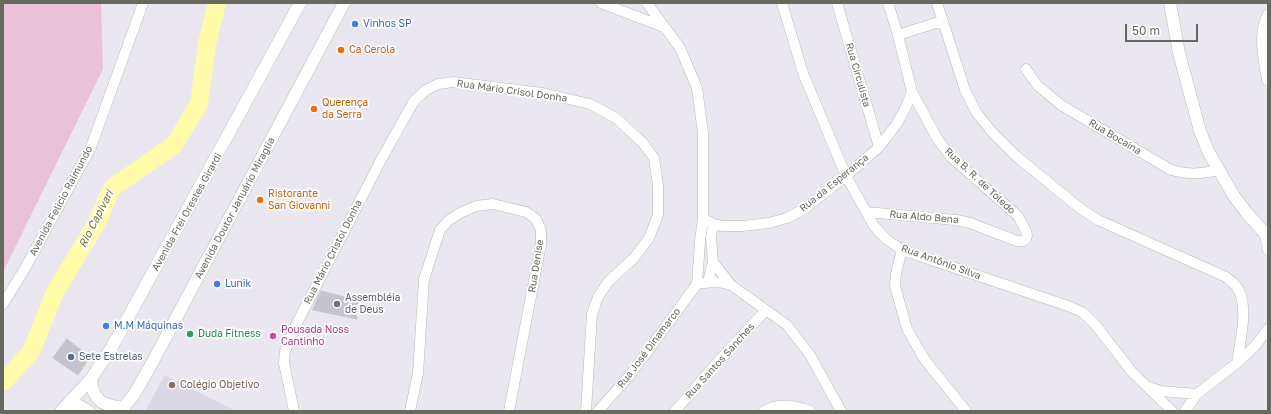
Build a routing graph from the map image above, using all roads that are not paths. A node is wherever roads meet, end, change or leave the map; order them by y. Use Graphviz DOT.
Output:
graph roads {
  1 [pos="143,3"];
  2 [pos="300,3"];
  3 [pos="344,3"];
  4 [pos="601,3"];
  5 [pos="647,3"];
  6 [pos="782,3"];
  7 [pos="837,3"];
  8 [pos="888,3"];
  9 [pos="937,3"];
  10 [pos="1170,3"];
  11 [pos="1268,14"];
  12 [pos="942,21"];
  13 [pos="664,27"];
  14 [pos="898,35"];
  15 [pos="1026,69"];
  16 [pos="1267,80"];
  17 [pos="912,92"];
  18 [pos="414,101"];
  19 [pos="879,147"];
  20 [pos="1219,170"];
  21 [pos="846,176"];
  22 [pos="866,212"];
  23 [pos="703,218"];
  24 [pos="713,224"];
  25 [pos="1265,231"];
  26 [pos="1026,239"];
  27 [pos="902,250"];
  28 [pos="1268,250"];
  29 [pos="713,262"];
  30 [pos="708,282"];
  31 [pos="697,284"];
  32 [pos="731,285"];
  33 [pos="3,304"];
  34 [pos="765,310"];
  35 [pos="1268,329"];
  36 [pos="1237,363"];
  37 [pos="92,379"];
  38 [pos="1147,386"];
  39 [pos="1196,394"];
  40 [pos="65,408"];
  41 [pos="126,410"];
  42 [pos="88,411"];
  43 [pos="294,411"];
  44 [pos="410,411"];
  45 [pos="509,411"];
  46 [pos="586,411"];
  47 [pos="598,411"];
  48 [pos="675,411"];
  49 [pos="764,411"];
  50 [pos="810,411"];
  51 [pos="841,411"];
  52 [pos="966,411"];
  53 [pos="1171,411"];
  54 [pos="1185,411"];
  1 -- 33 [label="street, Avenida Felicio Raimundo"];
  2 -- 37 [label="main road, Avenida Frei Orestes Girardi"];
  3 -- 41 [label="main road, Avenida Doutor Januário Miraglia"];
  4 -- 13 [label="street"];
  5 -- 13 [label="street"];
  6 -- 21 [label="street, Rua Antônio Silva"];
  7 -- 19 [label="street, Rua Circulista"];
  8 -- 14 [label="street, Rua B. R. de Toledo"];
  9 -- 12 [label="street"];
  10 -- 20 [label="main road"];
  11 -- 16 [label="street"];
  12 -- 14 [label="street"];
  12 -- 36 [label="street"];
  13 -- 23 [label="street"];
  14 -- 17 [label="street, Rua B. R. de Toledo"];
  15 -- 20 [label="street, Rua Bocaina"];
  17 -- 19 [label="street, Rua da Esperança"];
  17 -- 26 [label="street, Rua B. R. de Toledo"];
  18 -- 43 [label="street, Rua Mário Cristol Donha"];
  18 -- 46 [label="street, Rua Mário Crisol Donha"];
  19 -- 21 [label="street, Rua da Esperança"];
  20 -- 25 [label="main road"];
  21 -- 22 [label="street, Rua Antônio Silva"];
  21 -- 24 [label="street, Rua da Esperança"];
  22 -- 26 [label="street, Rua Aldo Bena"];
  22 -- 27 [label="street, Rua Antônio Silva"];
  23 -- 24 [label="street, Rua da Esperança"];
  23 -- 31 [label="street"];
  24 -- 29 [label="street"];
  25 -- 28 [label="street"];
  27 -- 38 [label="street, Rua Antônio Silva"];
  27 -- 52 [label="street"];
  29 -- 30 [label="street"];
  29 -- 32 [label="street"];
  30 -- 31 [label="street"];
  30 -- 32 [label="street"];
  31 -- 47 [label="street, Rua José Dinamarco"];
  32 -- 34 [label="street"];
  34 -- 48 [label="street, Rua Santos Sanches"];
  34 -- 51 [label="street"];
  35 -- 36 [label="street"];
  36 -- 39 [label="street"];
  37 -- 40 [label="main road, Avenida Frei Orestes Girardi"];
  37 -- 41 [label="main road"];
  38 -- 39 [label="street, Rua Antônio Silva"];
  38 -- 53 [label="street, Rua Antônio Silva"];
  39 -- 54 [label="street"];
  40 -- 42 [label="main road"];
  44 -- 45 [label="street, Rua Denise"];
  49 -- 50 [label="street"];
}
